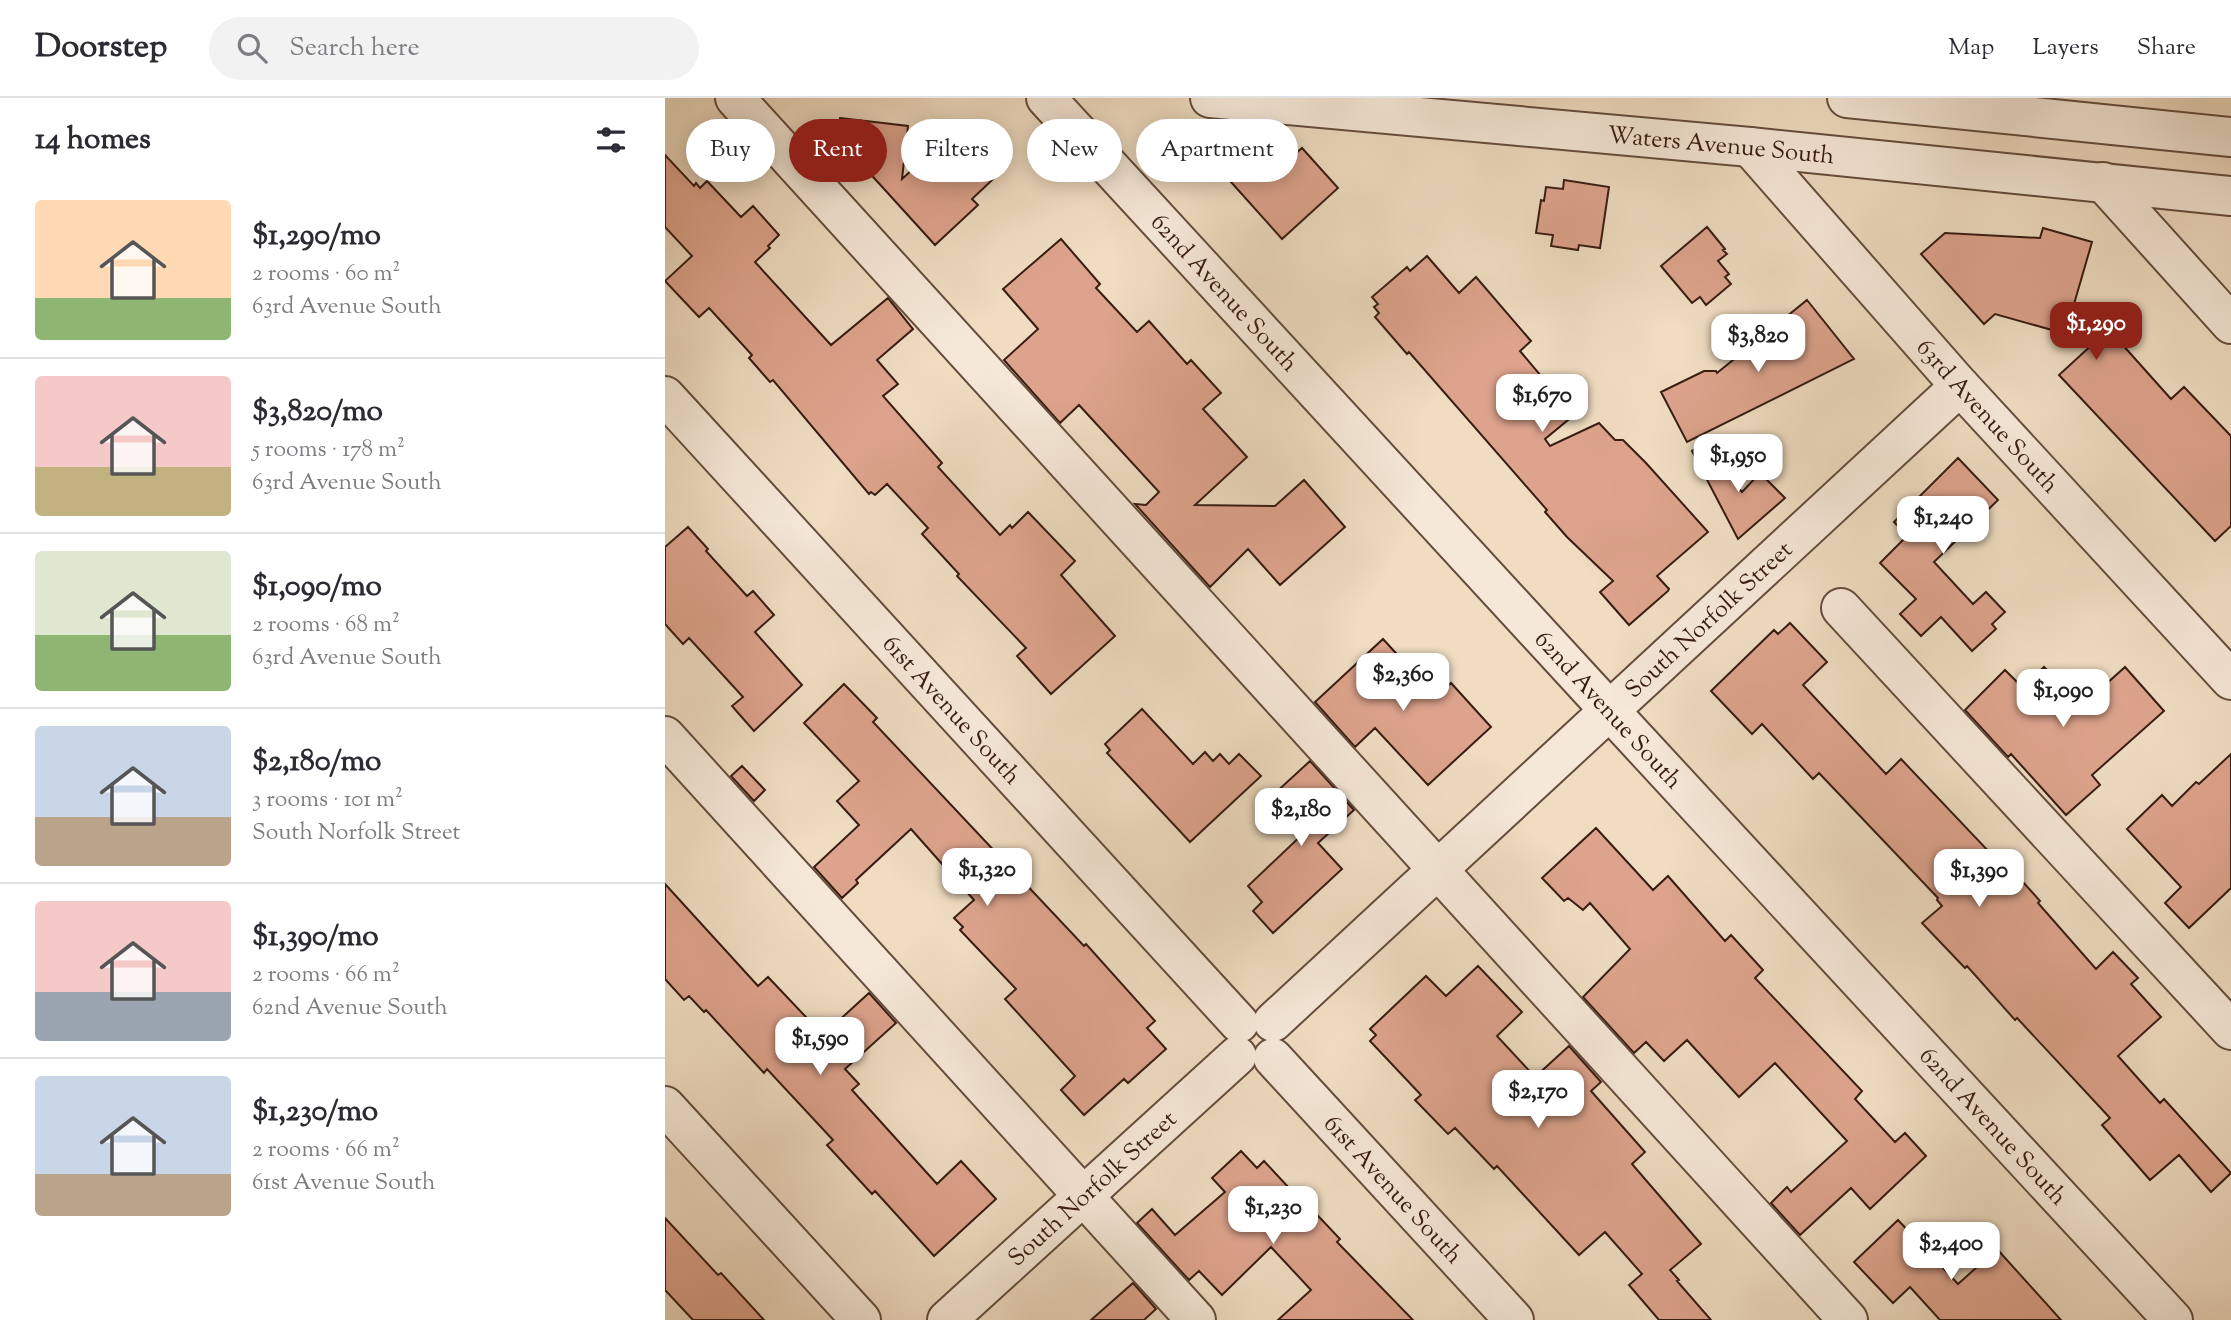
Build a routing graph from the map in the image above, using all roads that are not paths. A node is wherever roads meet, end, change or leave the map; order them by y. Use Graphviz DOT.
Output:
graph roads {
  1 [pos="735,98"];
  2 [pos="1046,98"];
  3 [pos="1210,98"];
  4 [pos="1847,98"];
  5 [pos="1984,105"];
  6 [pos="2231,137"];
  7 [pos="1750,147"];
  8 [pos="2103,182"];
  9 [pos="2231,196"];
  10 [pos="2231,324"];
  11 [pos="1960,386"];
  12 [pos="665,396"];
  13 [pos="1841,608"];
  14 [pos="2231,680"];
  15 [pos="1610,711"];
  16 [pos="665,737"];
  17 [pos="1439,870"];
  18 [pos="2231,1030"];
  19 [pos="1256,1040"];
  20 [pos="665,1106"];
  21 [pos="1084,1195"];
  22 [pos="861,1320"];
  23 [pos="947,1320"];
  24 [pos="1196,1320"];
  25 [pos="1514,1320"];
  26 [pos="1849,1320"];
  27 [pos="2173,1320"];
  1 -- 17 [label="street"];
  2 -- 15 [label="street, 62nd Avenue South"];
  3 -- 7 [label="street, Waters Avenue South"];
  4 -- 5 [label="street"];
  5 -- 6 [label="street"];
  7 -- 8 [label="street, Waters Avenue South"];
  7 -- 11 [label="street, 63rd Avenue South"];
  8 -- 9 [label="street, Waters Avenue South"];
  8 -- 10 [label="street"];
  11 -- 14 [label="street, 63rd Avenue South"];
  11 -- 15 [label="street, South Norfolk Street"];
  12 -- 19 [label="street, 61st Avenue South"];
  13 -- 18 [label="street"];
  15 -- 17 [label="street, South Norfolk Street"];
  15 -- 27 [label="street, 62nd Avenue South"];
  16 -- 21 [label="street"];
  17 -- 19 [label="street, South Norfolk Street"];
  17 -- 26 [label="street"];
  19 -- 21 [label="street, South Norfolk Street"];
  19 -- 25 [label="street, 61st Avenue South"];
  20 -- 22 [label="street"];
  21 -- 23 [label="street, South Norfolk Street"];
  21 -- 24 [label="street"];
}
